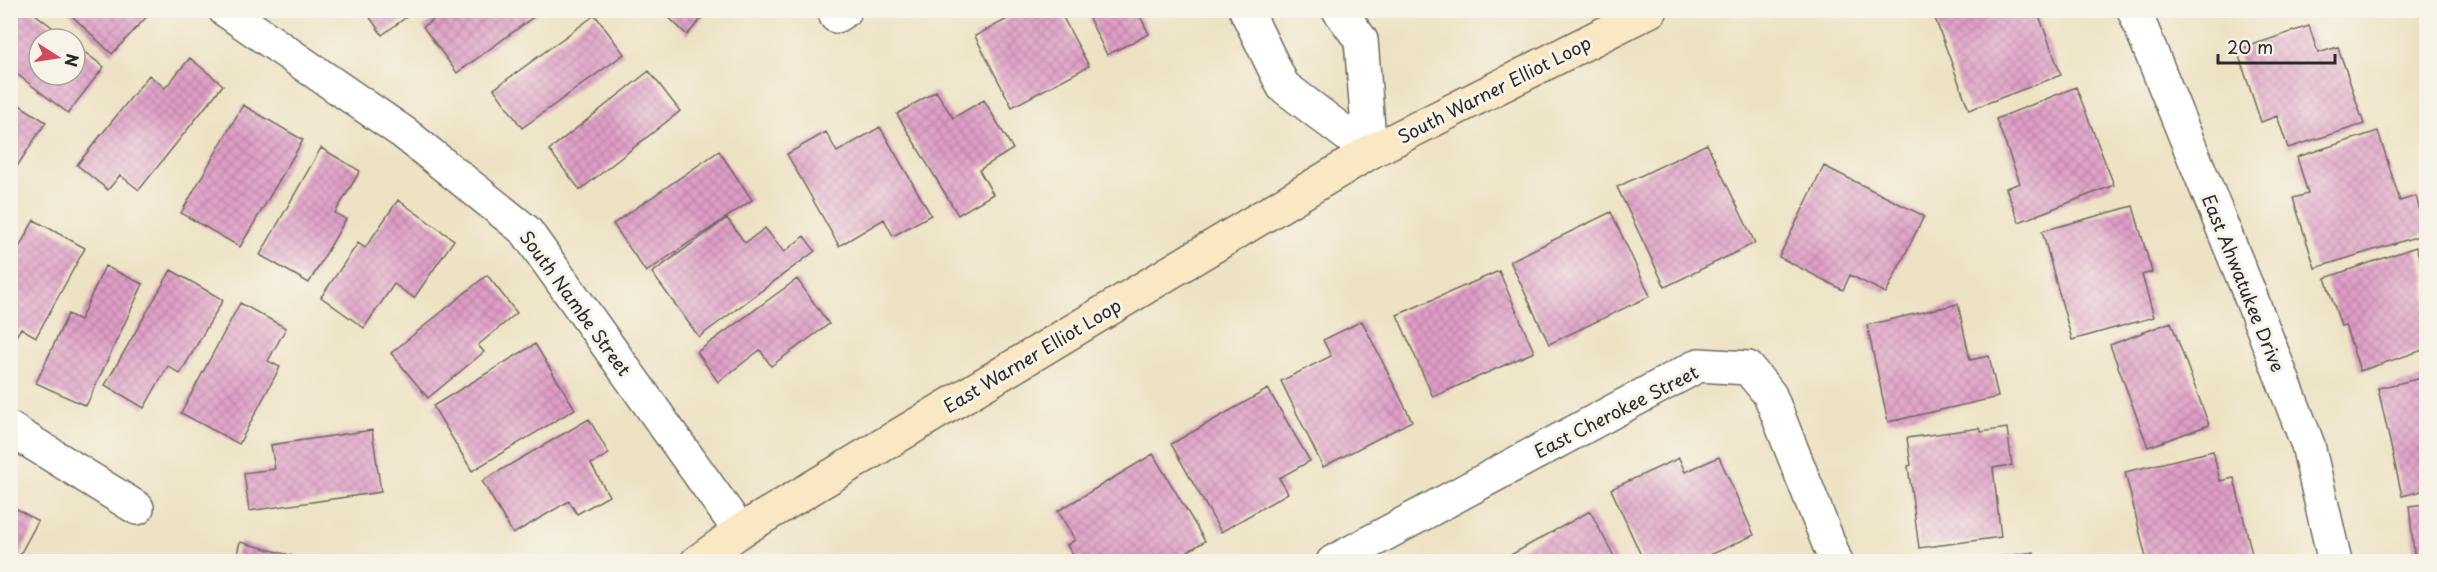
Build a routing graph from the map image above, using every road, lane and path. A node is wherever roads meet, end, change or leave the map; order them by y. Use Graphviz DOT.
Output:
graph roads {
  1 [pos="225,10"];
  2 [pos="1246,10"];
  3 [pos="1339,10"];
  4 [pos="1650,10"];
  5 [pos="2134,10"];
  6 [pos="1370,152"];
  7 [pos="10,429"];
  8 [pos="137,508"];
  9 [pos="740,531"];
  10 [pos="697,561"];
  11 [pos="1333,561"];
  12 [pos="1836,561"];
  13 [pos="2335,561"];
  1 -- 9 [label="street, South Nambe Street"];
  2 -- 6 [label="street"];
  3 -- 6 [label="street"];
  4 -- 6 [label="main road, South Warner Elliot Loop"];
  5 -- 13 [label="street, East Ahwatukee Drive"];
  6 -- 9 [label="main road, East Warner Elliot Loop"];
  7 -- 8 [label="street"];
  9 -- 10 [label="main road, East Warner Elliot Loop"];
  11 -- 12 [label="street, East Cherokee Street"];
}
